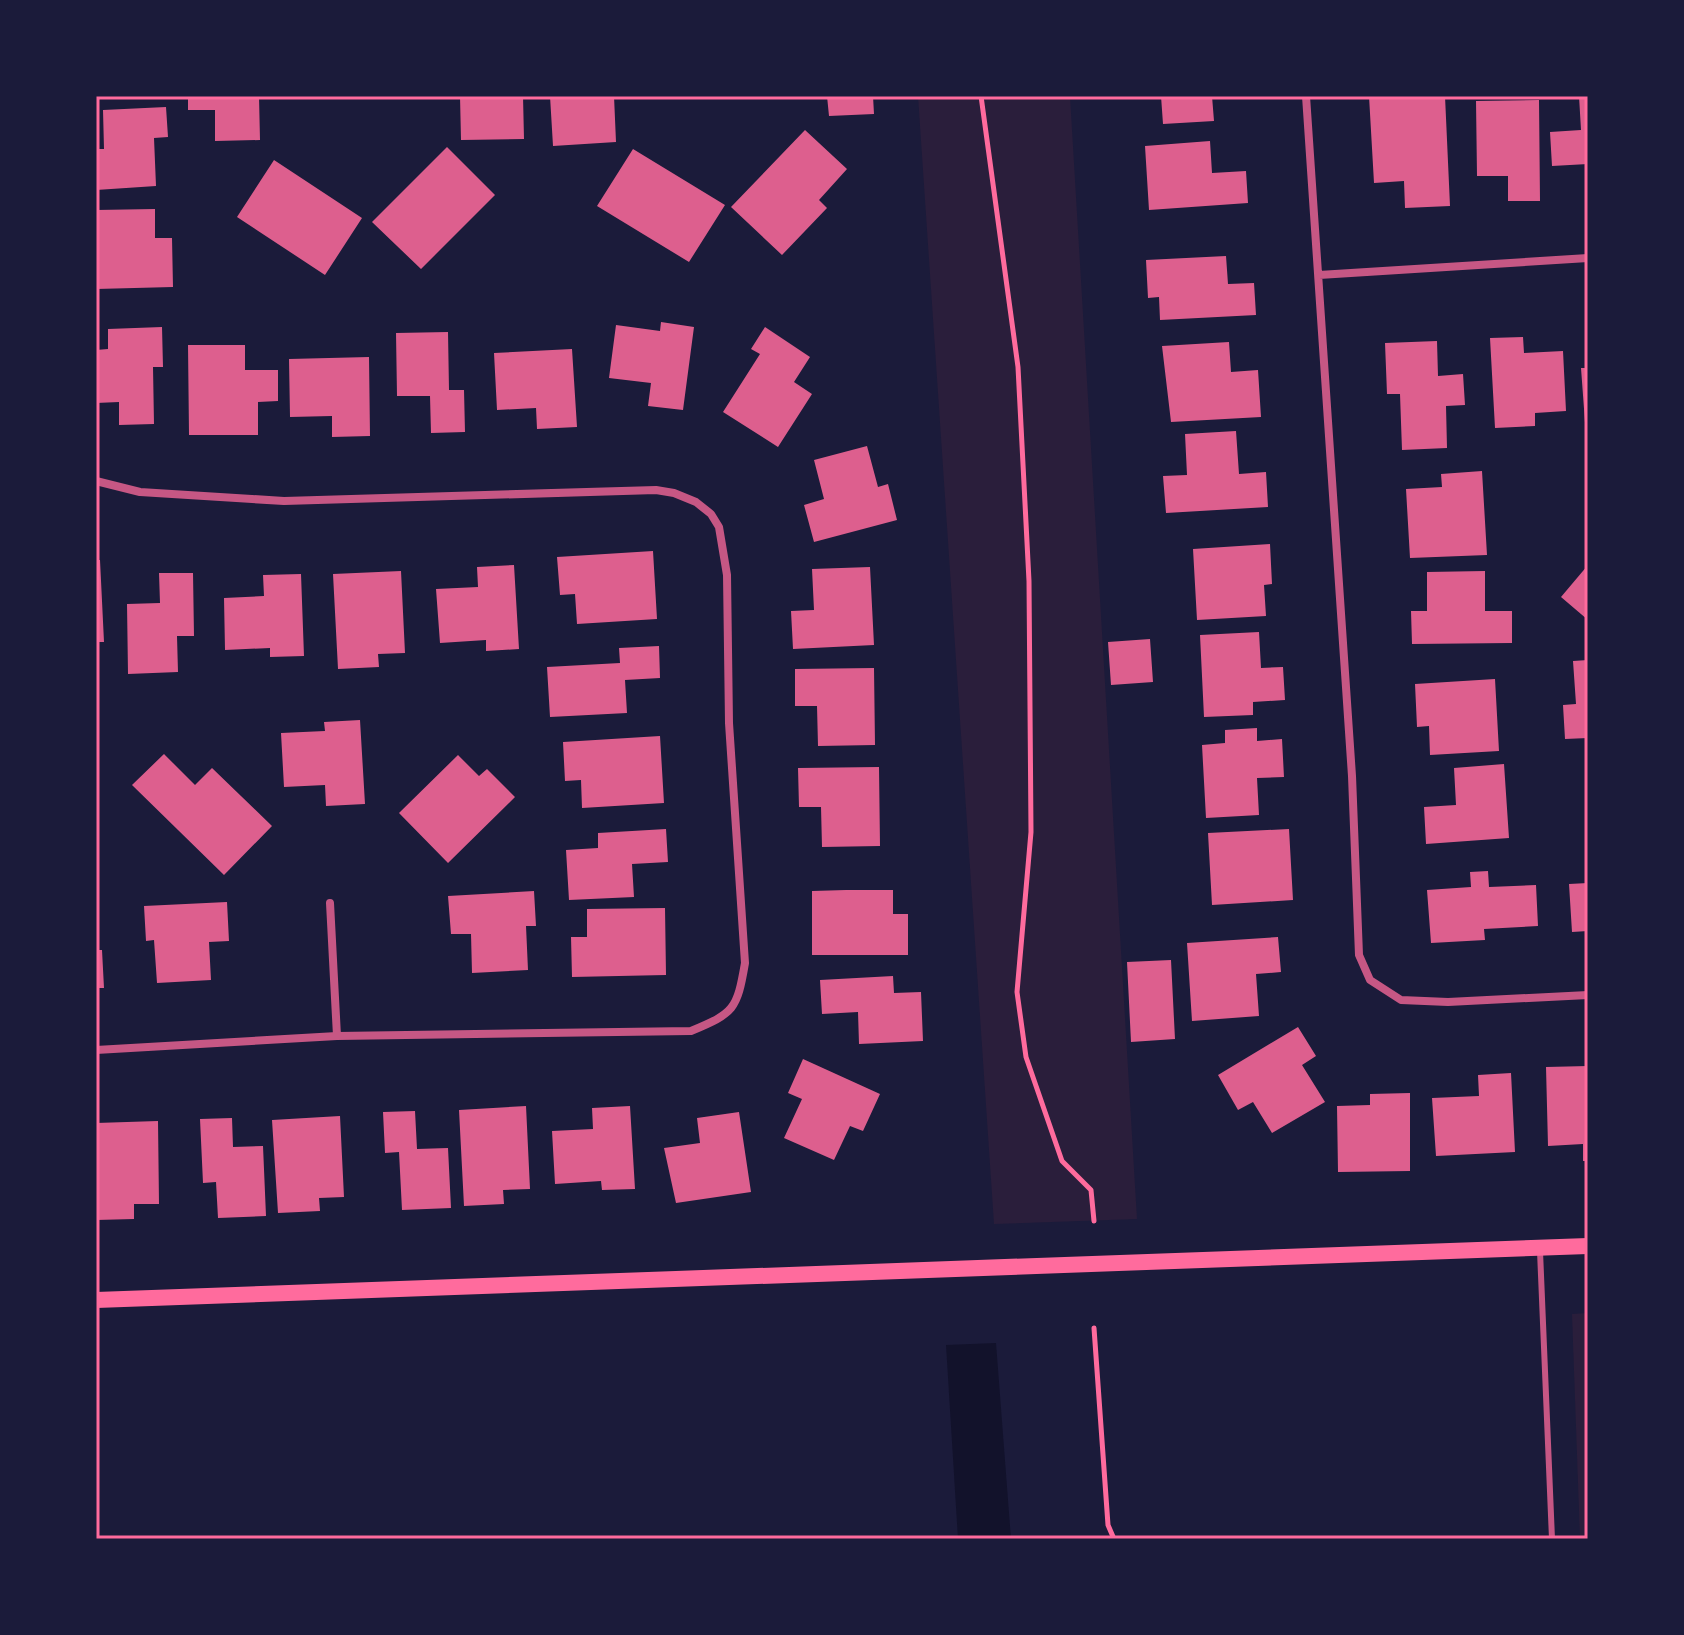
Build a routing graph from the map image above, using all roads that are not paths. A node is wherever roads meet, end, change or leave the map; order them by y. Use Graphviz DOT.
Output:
graph roads {
  1 [pos="1306,96"];
  2 [pos="1588,258"];
  3 [pos="1319,275"];
  4 [pos="96,481"];
  5 [pos="330,903"];
  6 [pos="1588,995"];
  7 [pos="337,1036"];
  8 [pos="96,1050"];
  9 [pos="1588,1246"];
  10 [pos="1540,1248"];
  11 [pos="96,1300"];
  12 [pos="1552,1539"];
  1 -- 3 [label="street"];
  2 -- 3 [label="street"];
  3 -- 6 [label="street"];
  4 -- 7 [label="street"];
  5 -- 7 [label="street"];
  7 -- 8 [label="street"];
  9 -- 10 [label="main road"];
  10 -- 11 [label="main road"];
  10 -- 12 [label="lane"];
}
